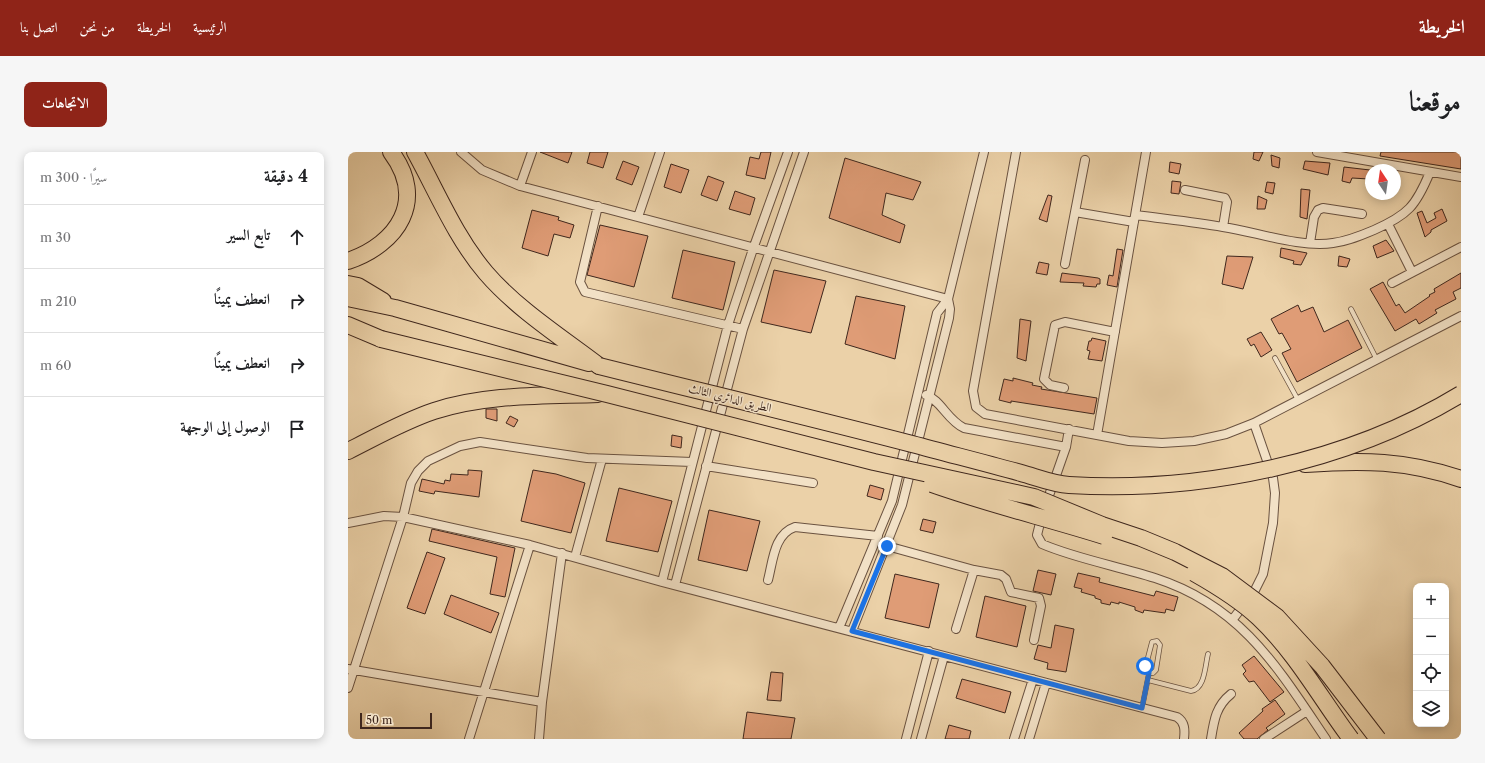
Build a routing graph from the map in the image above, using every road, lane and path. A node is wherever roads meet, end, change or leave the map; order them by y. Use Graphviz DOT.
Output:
graph roads {
  1 [pos="391,152"];
  2 [pos="415,152"];
  3 [pos="461,152"];
  4 [pos="532,152"];
  5 [pos="660,152"];
  6 [pos="788,152"];
  7 [pos="804,152"];
  8 [pos="984,152"];
  9 [pos="1016,152"];
  10 [pos="1146,152"];
  11 [pos="1317,152"];
  12 [pos="1085,160"];
  13 [pos="1430,172"];
  14 [pos="1461,177"];
  15 [pos="520,186"];
  16 [pos="1184,190"];
  17 [pos="598,206"];
  18 [pos="1075,212"];
  19 [pos="1362,214"];
  20 [pos="638,217"];
  21 [pos="1135,218"];
  22 [pos="1388,224"];
  23 [pos="1223,227"];
  24 [pos="1310,243"];
  25 [pos="1461,247"];
  26 [pos="753,248"];
  27 [pos="769,252"];
  28 [pos="348,261"];
  29 [pos="1066,264"];
  30 [pos="1412,272"];
  31 [pos="1392,283"];
  32 [pos="348,284"];
  33 [pos="348,298"];
  34 [pos="948,299"];
  35 [pos="394,308"];
  36 [pos="1351,309"];
  37 [pos="1461,316"];
  38 [pos="348,325"];
  39 [pos="728,325"];
  40 [pos="743,329"];
  41 [pos="1115,332"];
  42 [pos="348,337"];
  43 [pos="381,339"];
  44 [pos="1275,358"];
  45 [pos="1378,360"];
  46 [pos="599,366"];
  47 [pos="1064,388"];
  48 [pos="918,393"];
  49 [pos="608,394"];
  50 [pos="1461,394"];
  51 [pos="929,396"];
  52 [pos="1298,401"];
  53 [pos="1254,423"];
  54 [pos="1069,429"];
  55 [pos="1097,435"];
  56 [pos="1066,447"];
  57 [pos="348,451"];
  58 [pos="602,459"];
  59 [pos="692,462"];
  60 [pos="874,462"];
  61 [pos="1290,465"];
  62 [pos="706,466"];
  63 [pos="1461,479"];
  64 [pos="813,483"];
  65 [pos="403,517"];
  66 [pos="348,523"];
  67 [pos="878,536"];
  68 [pos="530,545"];
  69 [pos="887,546"];
  70 [pos="562,553"];
  71 [pos="575,557"];
  72 [pos="974,570"];
  73 [pos="768,580"];
  74 [pos="662,582"];
  75 [pos="675,585"];
  76 [pos="1233,619"];
  77 [pos="839,628"];
  78 [pos="956,629"];
  79 [pos="852,631"];
  80 [pos="1034,640"];
  81 [pos="929,651"];
  82 [pos="1208,654"];
  83 [pos="944,656"];
  84 [pos="351,669"];
  85 [pos="1149,673"];
  86 [pos="1033,679"];
  87 [pos="1148,680"];
  88 [pos="1046,683"];
  89 [pos="348,688"];
  90 [pos="483,692"];
  91 [pos="1231,694"];
  92 [pos="542,702"];
  93 [pos="1142,708"];
  94 [pos="1306,710"];
  95 [pos="469,739"];
  96 [pos="539,739"];
  97 [pos="906,739"];
  98 [pos="922,739"];
  99 [pos="1014,739"];
  100 [pos="1029,739"];
  101 [pos="1184,739"];
  102 [pos="1211,739"];
  103 [pos="1264,739"];
  104 [pos="1326,739"];
  105 [pos="1351,739"];
  106 [pos="1378,739"];
  1 -- 28 [label="highway"];
  2 -- 46 [label="highway"];
  3 -- 15 [label="street"];
  4 -- 15 [label="street"];
  5 -- 20 [label="street"];
  6 -- 26 [label="street"];
  7 -- 27 [label="street"];
  8 -- 34 [label="street"];
  9 -- 54 [label="street"];
  10 -- 21 [label="street"];
  11 -- 13 [label="street"];
  12 -- 18 [label="street"];
  13 -- 14 [label="street"];
  13 -- 22 [label="street"];
  15 -- 17 [label="street"];
  16 -- 23 [label="street"];
  17 -- 20 [label="street"];
  17 -- 39 [label="street"];
  18 -- 21 [label="street"];
  18 -- 29 [label="street"];
  19 -- 24 [label="street"];
  20 -- 26 [label="street"];
  21 -- 23 [label="street"];
  21 -- 41 [label="street"];
  22 -- 24 [label="street"];
  22 -- 30 [label="street"];
  23 -- 24 [label="street"];
  25 -- 30 [label="street"];
  26 -- 27 [label="street"];
  26 -- 39 [label="street"];
  27 -- 34 [label="street"];
  27 -- 40 [label="street"];
  30 -- 31 [label="street"];
  32 -- 35 [label="highway, الطريق الدائري الثالث"];
  33 -- 35 [label="highway, الطريق الدائري الثالث"];
  34 -- 48 [label="street"];
  34 -- 51 [label="street"];
  35 -- 46 [label="highway, الطريق الدائري الثالث"];
  36 -- 45 [label="lane"];
  37 -- 45 [label="street"];
  38 -- 43 [label="highway"];
  39 -- 40 [label="street"];
  39 -- 59 [label="street"];
  40 -- 62 [label="street"];
  41 -- 47 [label="street"];
  41 -- 55 [label="street"];
  42 -- 43 [label="highway"];
  43 -- 49 [label="highway, bridge"];
  44 -- 52 [label="lane"];
  45 -- 52 [label="street"];
  46 -- 61 [label="highway, الطريق الدائري الثالث, bridge"];
  48 -- 51 [label="street"];
  48 -- 67 [label="street"];
  49 -- 57 [label="highway, bridge"];
  49 -- 60 [label="highway, bridge"];
  50 -- 61 [label="highway, bridge"];
  51 -- 56 [label="street"];
  51 -- 69 [label="street"];
  52 -- 53 [label="street"];
  53 -- 55 [label="street"];
  53 -- 76 [label="street"];
  54 -- 55 [label="street"];
  54 -- 56 [label="street"];
  56 -- 76 [label="street"];
  58 -- 59 [label="street"];
  58 -- 65 [label="street"];
  58 -- 71 [label="street"];
  59 -- 74 [label="street"];
  60 -- 105 [label="highway, bridge"];
  60 -- 106 [label="highway, bridge"];
  61 -- 63 [label="highway"];
  62 -- 64 [label="street"];
  62 -- 75 [label="street"];
  65 -- 66 [label="street"];
  65 -- 68 [label="street"];
  65 -- 84 [label="street"];
  67 -- 73 [label="street"];
  67 -- 77 [label="street"];
  68 -- 70 [label="street"];
  68 -- 90 [label="street"];
  69 -- 72 [label="street"];
  69 -- 79 [label="street"];
  70 -- 71 [label="street"];
  70 -- 92 [label="street"];
  71 -- 74 [label="street"];
  72 -- 78 [label="street"];
  72 -- 80 [label="street"];
  74 -- 75 [label="street"];
  75 -- 77 [label="street"];
  76 -- 94 [label="street"];
  77 -- 79 [label="street"];
  79 -- 81 [label="street"];
  81 -- 83 [label="street"];
  81 -- 97 [label="street"];
  82 -- 87 [label="lane"];
  83 -- 86 [label="street"];
  83 -- 98 [label="street"];
  84 -- 89 [label="street"];
  84 -- 90 [label="street"];
  85 -- 85 [label="lane"];
  85 -- 87 [label="lane"];
  86 -- 88 [label="street"];
  86 -- 99 [label="street"];
  87 -- 93 [label="lane"];
  88 -- 93 [label="street"];
  88 -- 100 [label="street"];
  90 -- 92 [label="street"];
  90 -- 95 [label="street"];
  91 -- 102 [label="street"];
  92 -- 96 [label="street"];
  93 -- 101 [label="street"];
  94 -- 103 [label="street"];
  94 -- 104 [label="street"];
}
